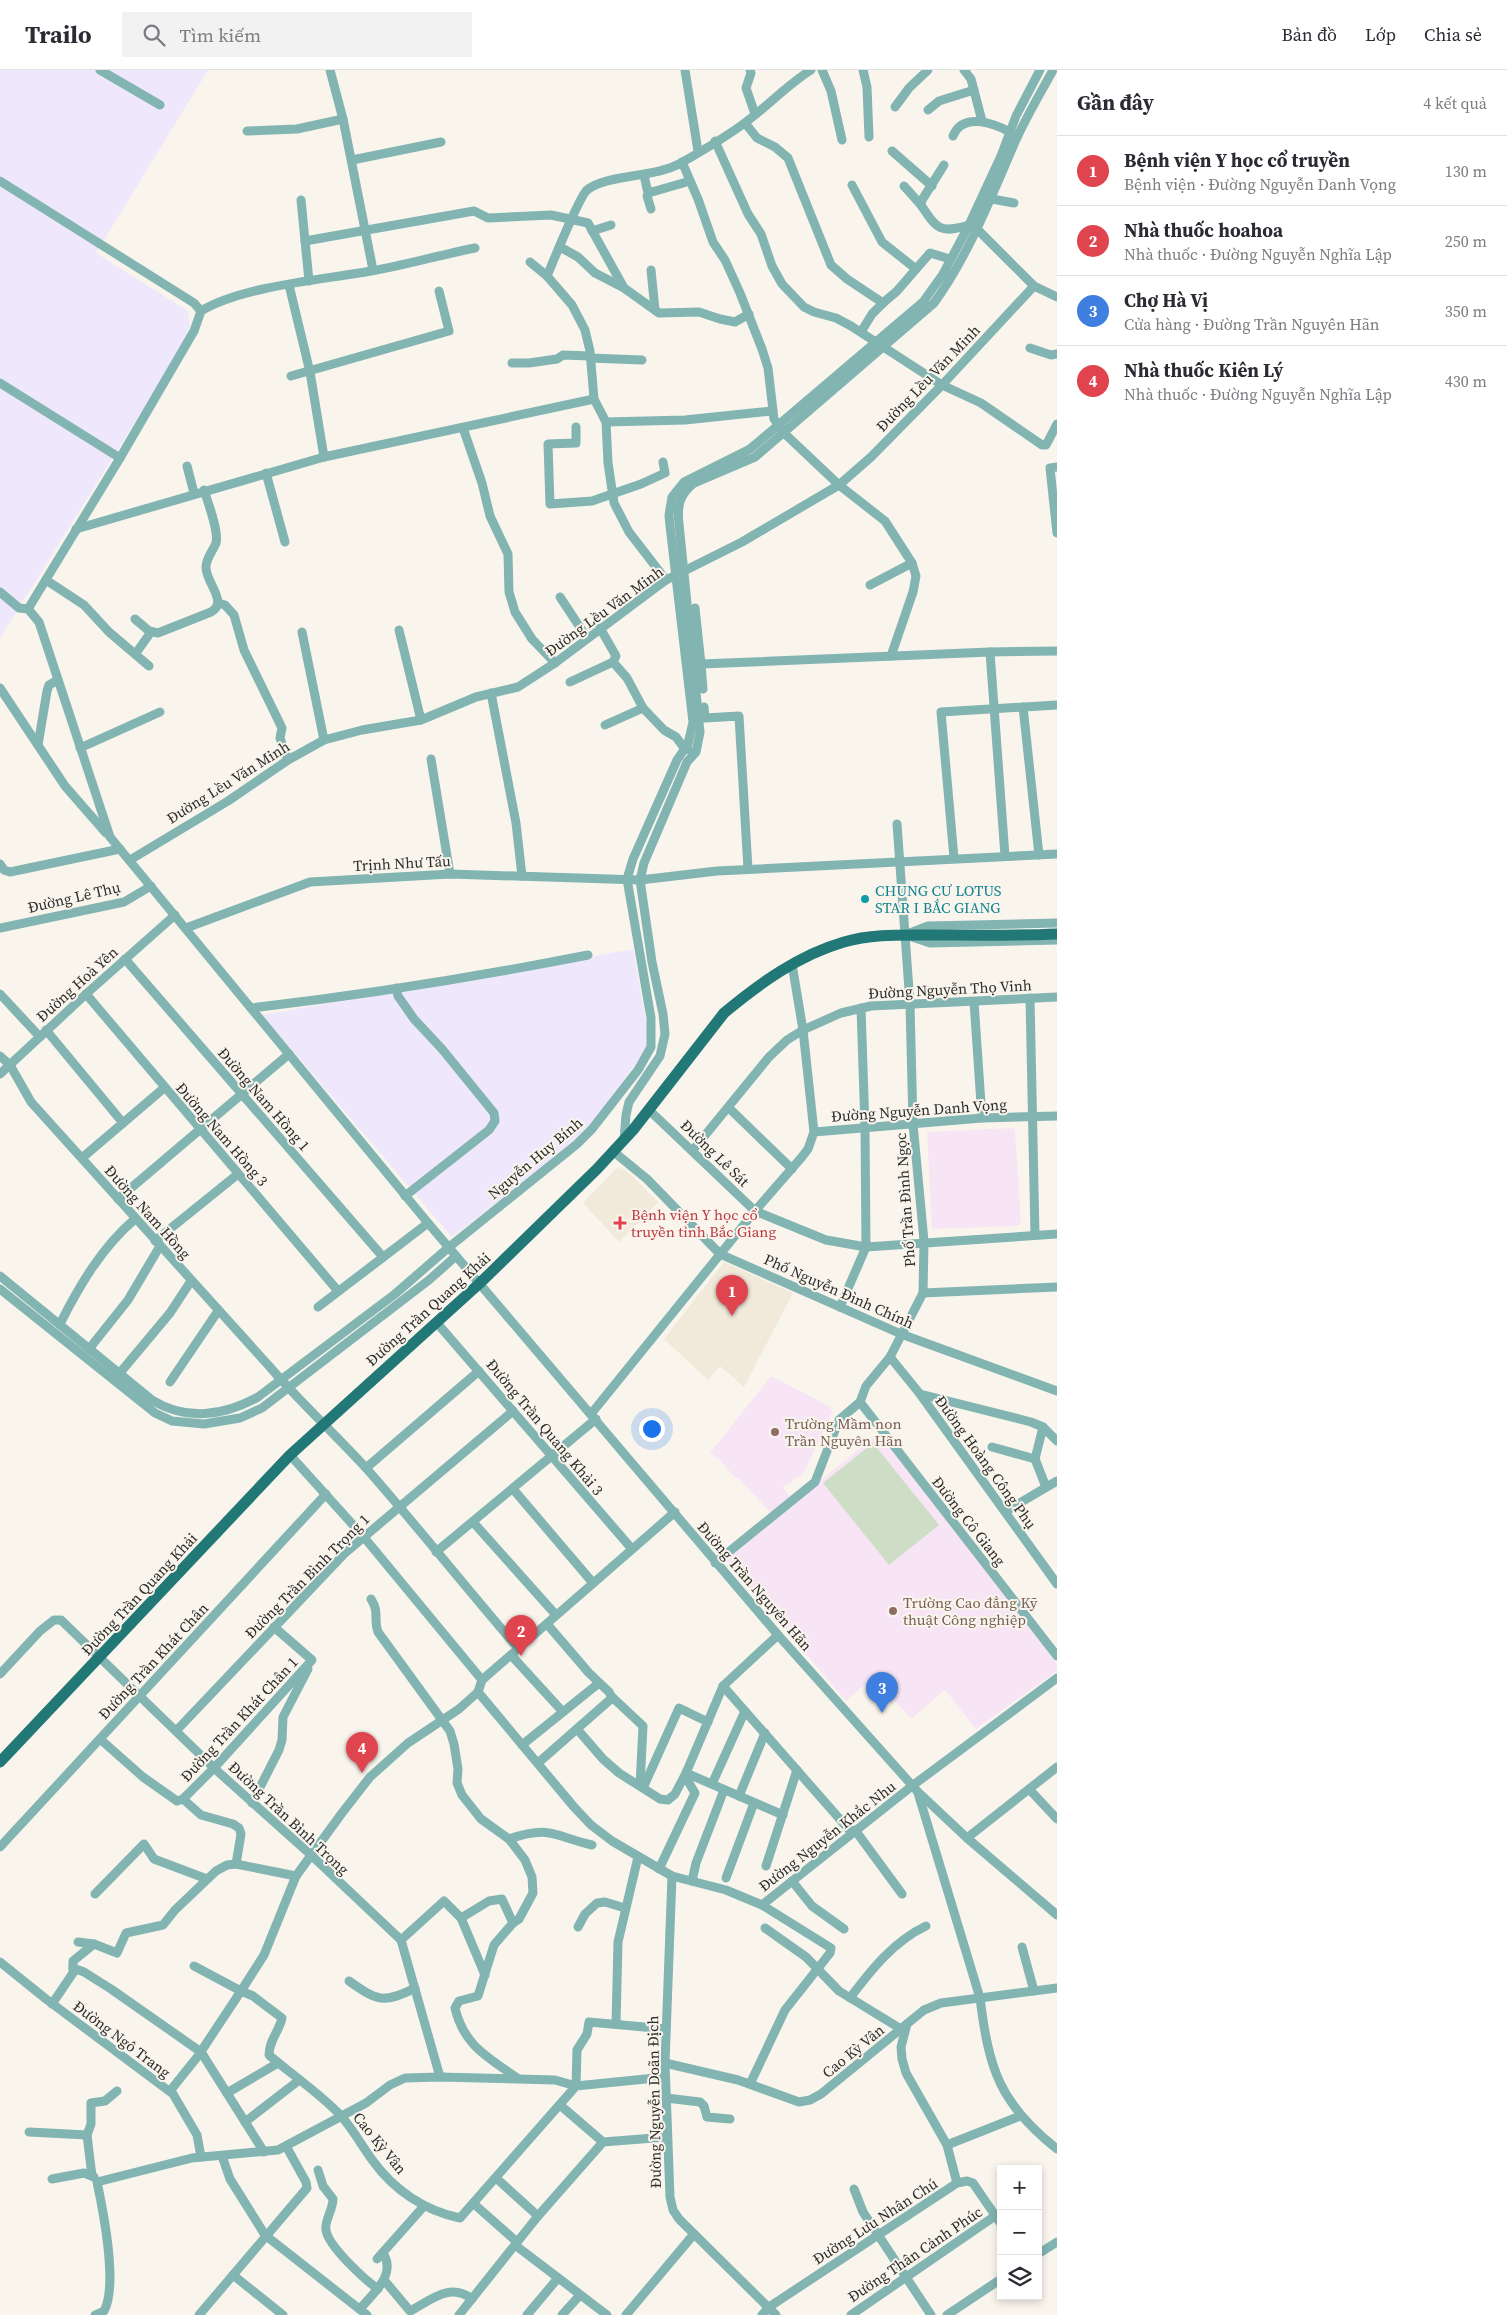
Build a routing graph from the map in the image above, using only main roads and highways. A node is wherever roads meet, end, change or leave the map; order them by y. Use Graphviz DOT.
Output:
graph roads {
  1 [pos="1057,934"];
  2 [pos="0,1762"];
  1 -- 2 [label="main road, Đường Trần Quang Khải"];
}
